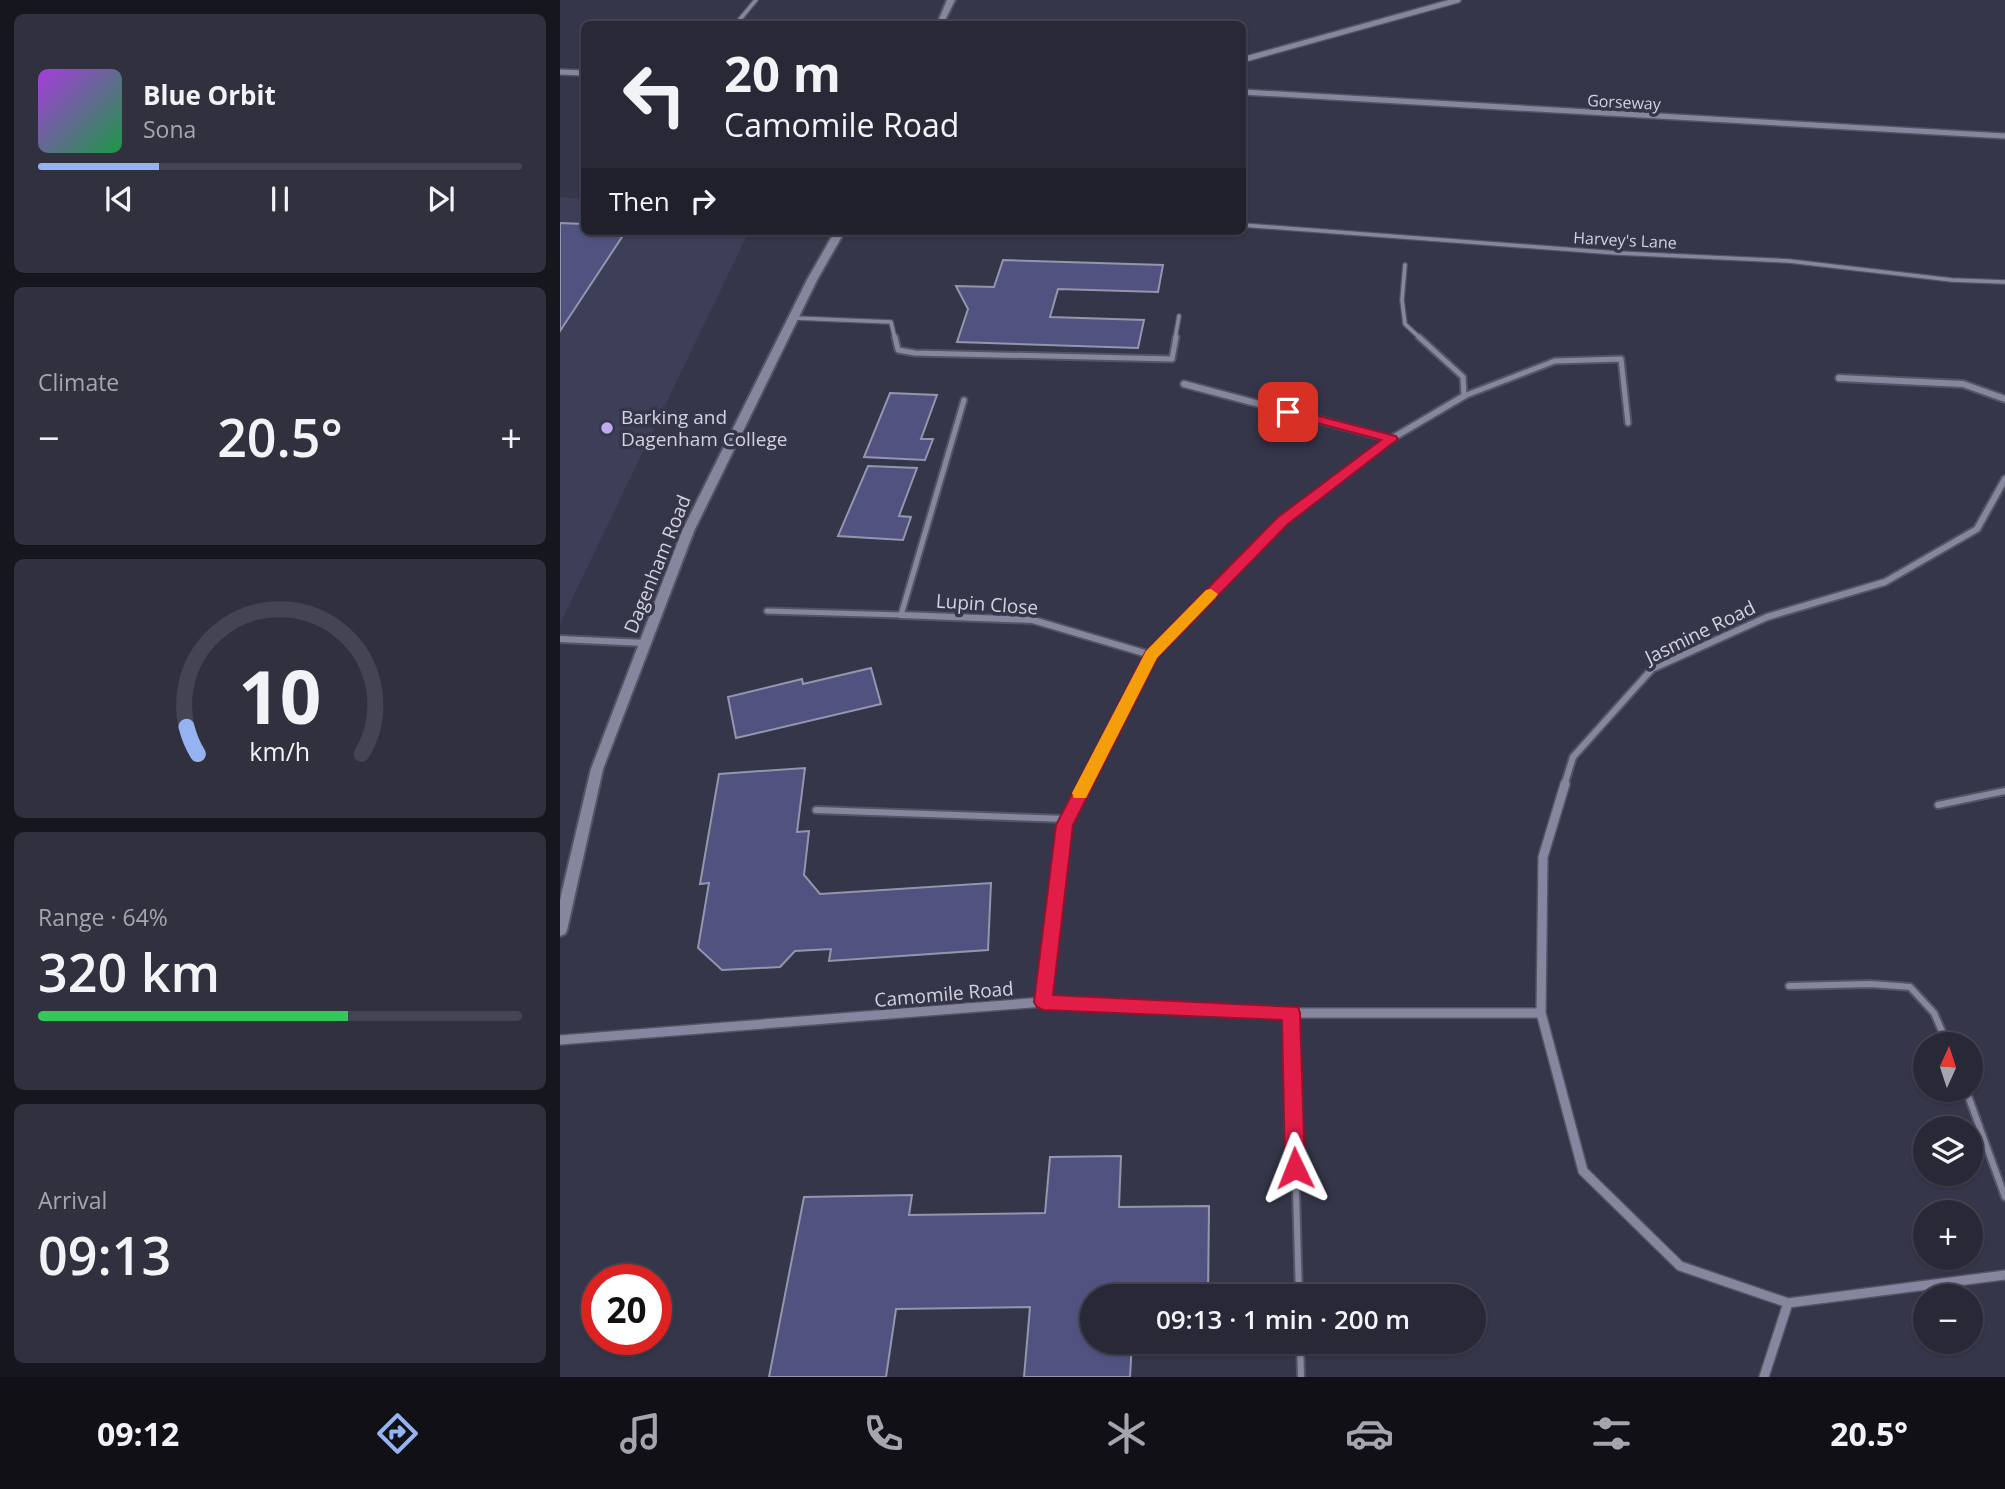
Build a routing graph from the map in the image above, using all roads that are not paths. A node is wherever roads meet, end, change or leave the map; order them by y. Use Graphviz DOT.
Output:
graph roads {
  1 [pos="756,0"];
  2 [pos="951,0"];
  3 [pos="1458,0"];
  4 [pos="738,21"];
  5 [pos="941,21"];
  6 [pos="1246,59"];
  7 [pos="560,72"];
  8 [pos="581,73"];
  9 [pos="1246,92"];
  10 [pos="2005,136"];
  11 [pos="1246,225"];
  12 [pos="838,235"];
  13 [pos="1405,265"];
  14 [pos="2005,282"];
  15 [pos="1179,316"];
  16 [pos="793,318"];
  17 [pos="1839,378"];
  18 [pos="1184,384"];
  19 [pos="1464,396"];
  20 [pos="2005,399"];
  21 [pos="964,400"];
  22 [pos="1628,423"];
  23 [pos="1391,439"];
  24 [pos="2005,479"];
  25 [pos="767,611"];
  26 [pos="901,615"];
  27 [pos="560,639"];
  28 [pos="645,643"];
  29 [pos="1151,655"];
  30 [pos="2005,791"];
  31 [pos="1938,805"];
  32 [pos="816,810"];
  33 [pos="1067,819"];
  34 [pos="560,930"];
  35 [pos="1789,986"];
  36 [pos="1043,1002"];
  37 [pos="1291,1013"];
  38 [pos="1541,1013"];
  39 [pos="1942,1032"];
  40 [pos="560,1040"];
  41 [pos="1970,1102"];
  42 [pos="2005,1197"];
  43 [pos="2005,1275"];
  44 [pos="1299,1284"];
  45 [pos="1788,1303"];
  46 [pos="1300,1354"];
  47 [pos="1301,1377"];
  48 [pos="1764,1377"];
  1 -- 4 [label="lane"];
  2 -- 5 [label="street"];
  3 -- 6 [label="street"];
  7 -- 8 [label="street"];
  9 -- 10 [label="street, Gorseway"];
  11 -- 14 [label="lane, Harvey's Lane"];
  12 -- 16 [label="street, Dagenham Road"];
  13 -- 19 [label="lane"];
  15 -- 16 [label="lane"];
  16 -- 28 [label="street, Dagenham Road"];
  17 -- 20 [label="street"];
  18 -- 23 [label="street"];
  19 -- 22 [label="lane"];
  19 -- 23 [label="street"];
  21 -- 26 [label="lane"];
  23 -- 29 [label="street"];
  24 -- 38 [label="street, Jasmine Road"];
  25 -- 26 [label="lane"];
  26 -- 29 [label="street, Lupin Close"];
  27 -- 28 [label="street"];
  28 -- 34 [label="street, Dagenham Road"];
  29 -- 33 [label="street"];
  30 -- 31 [label="lane"];
  32 -- 33 [label="lane"];
  33 -- 36 [label="street"];
  35 -- 39 [label="lane"];
  36 -- 37 [label="street, Camomile Road"];
  36 -- 40 [label="street, Camomile Road"];
  37 -- 38 [label="street, Camomile Road"];
  37 -- 44 [label="lane"];
  38 -- 45 [label="street, Jasmine Road"];
  41 -- 42 [label="lane"];
  43 -- 45 [label="street"];
  45 -- 48 [label="street"];
  46 -- 47 [label="lane"];
}
